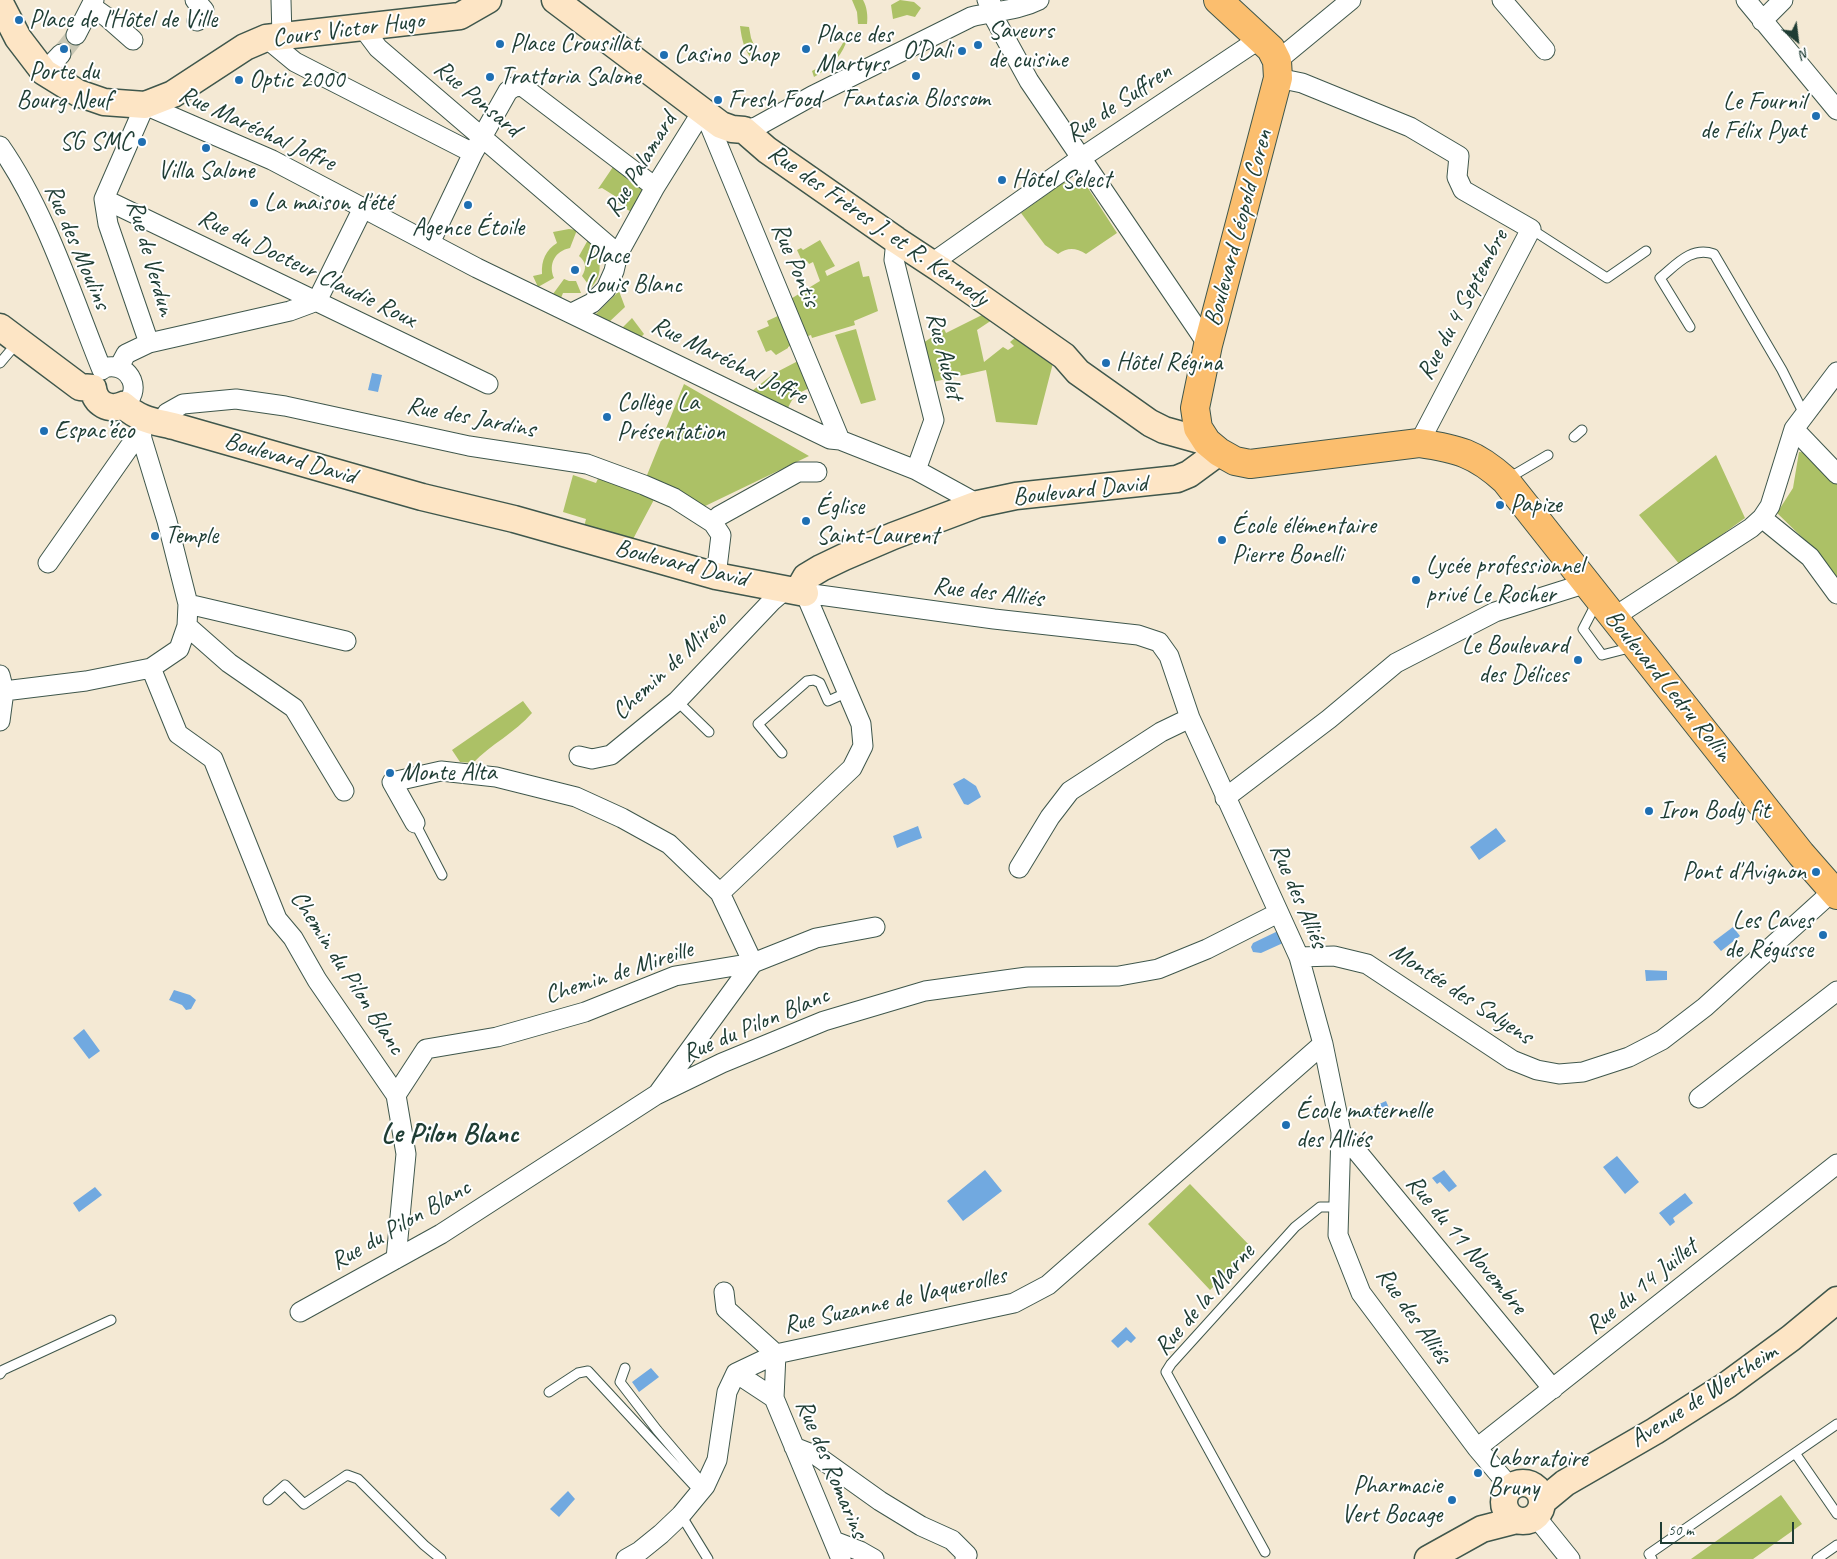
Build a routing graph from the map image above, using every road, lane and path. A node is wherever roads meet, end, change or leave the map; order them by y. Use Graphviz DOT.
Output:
graph roads {
  1 [pos="195,0"];
  2 [pos="280,0"];
  3 [pos="488,0"];
  4 [pos="1039,0"];
  5 [pos="1218,0"];
  6 [pos="1351,0"];
  7 [pos="1502,0"];
  8 [pos="1746,0"];
  9 [pos="1783,0"];
  10 [pos="564,2"];
  11 [pos="0,3"];
  12 [pos="92,3"];
  13 [pos="990,4"];
  14 [pos="196,21"];
  15 [pos="1762,21"];
  16 [pos="363,28"];
  17 [pos="76,35"];
  18 [pos="274,38"];
  19 [pos="1261,38"];
  20 [pos="133,40"];
  21 [pos="1545,50"];
  22 [pos="1277,70"];
  23 [pos="145,105"];
  24 [pos="703,110"];
  25 [pos="1837,110"];
  26 [pos="744,130"];
  27 [pos="477,144"];
  28 [pos="0,146"];
  29 [pos="1081,158"];
  30 [pos="655,187"];
  31 [pos="104,199"];
  32 [pos="363,208"];
  33 [pos="1531,229"];
  34 [pos="896,240"];
  35 [pos="430,243"];
  36 [pos="1646,252"];
  37 [pos="618,254"];
  38 [pos="932,263"];
  39 [pos="317,301"];
  40 [pos="572,312"];
  41 [pos="1690,327"];
  42 [pos="9,334"];
  43 [pos="149,343"];
  44 [pos="1208,345"];
  45 [pos="0,363"];
  46 [pos="1837,372"];
  47 [pos="105,375"];
  48 [pos="488,384"];
  49 [pos="123,405"];
  50 [pos="1799,422"];
  51 [pos="149,428"];
  52 [pos="1582,430"];
  53 [pos="1574,437"];
  54 [pos="840,440"];
  55 [pos="1419,443"];
  56 [pos="1213,447"];
  57 [pos="1548,455"];
  58 [pos="916,470"];
  59 [pos="817,472"];
  60 [pos="1837,474"];
  61 [pos="1505,480"];
  62 [pos="978,504"];
  63 [pos="1762,518"];
  64 [pos="713,524"];
  65 [pos="48,563"];
  66 [pos="716,576"];
  67 [pos="796,591"];
  68 [pos="1837,594"];
  69 [pos="1600,600"];
  70 [pos="188,604"];
  71 [pos="187,626"];
  72 [pos="346,641"];
  73 [pos="151,668"];
  74 [pos="2,683"];
  75 [pos="848,692"];
  76 [pos="677,701"];
  77 [pos="1190,718"];
  78 [pos="0,721"];
  79 [pos="709,732"];
  80 [pos="782,753"];
  81 [pos="579,756"];
  82 [pos="344,792"];
  83 [pos="1225,798"];
  84 [pos="415,823"];
  85 [pos="1019,868"];
  86 [pos="442,875"];
  87 [pos="720,893"];
  88 [pos="1835,893"];
  89 [pos="1278,913"];
  90 [pos="875,927"];
  91 [pos="1299,957"];
  92 [pos="753,963"];
  93 [pos="1837,991"];
  94 [pos="1323,1044"];
  95 [pos="396,1095"];
  96 [pos="656,1096"];
  97 [pos="1699,1098"];
  98 [pos="1341,1132"];
  99 [pos="1837,1164"];
  100 [pos="1339,1207"];
  101 [pos="396,1259"];
  102 [pos="724,1292"];
  103 [pos="1837,1300"];
  104 [pos="300,1312"];
  105 [pos="111,1320"];
  106 [pos="776,1354"];
  107 [pos="625,1368"];
  108 [pos="736,1373"];
  109 [pos="0,1374"];
  110 [pos="1553,1389"];
  111 [pos="550,1392"];
  112 [pos="774,1398"];
  113 [pos="1837,1424"];
  114 [pos="794,1447"];
  115 [pos="1477,1448"];
  116 [pos="1795,1453"];
  117 [pos="702,1489"];
  118 [pos="268,1500"];
  119 [pos="1524,1502"];
  120 [pos="1837,1514"];
  121 [pos="681,1515"];
  122 [pos="834,1541"];
  123 [pos="1837,1545"];
  124 [pos="1265,1552"];
  125 [pos="441,1559"];
  126 [pos="626,1559"];
  127 [pos="708,1559"];
  128 [pos="841,1559"];
  129 [pos="874,1559"];
  130 [pos="965,1559"];
  131 [pos="1428,1559"];
  132 [pos="1570,1559"];
  133 [pos="1652,1559"];
  134 [pos="1817,1559"];
  1 -- 14 [label="street"];
  2 -- 18 [label="street"];
  3 -- 16 [label="street, Cours Victor Hugo"];
  4 -- 13 [label="street"];
  5 -- 19 [label="main road"];
  6 -- 22 [label="street"];
  7 -- 21 [label="street"];
  8 -- 15 [label="street"];
  9 -- 15 [label="street"];
  10 -- 24 [label="street, Rue des Frères J. et R. Kennedy"];
  11 -- 23 [label="street, Cours Victor Hugo"];
  12 -- 17 [label="street"];
  12 -- 20 [label="street"];
  13 -- 26 [label="street"];
  13 -- 29 [label="street"];
  15 -- 25 [label="street"];
  16 -- 18 [label="street, Cours Victor Hugo"];
  16 -- 27 [label="street, Rue Ponsard"];
  18 -- 23 [label="street, Cours Victor Hugo"];
  18 -- 27 [label="street"];
  19 -- 22 [label="main road"];
  19 -- 29 [label="street, Rue de Suffren"];
  22 -- 33 [label="street, Rue du 4 Septembre"];
  22 -- 44 [label="main road, Boulevard Léopold Coren"];
  23 -- 31 [label="street, Rue de Verdun"];
  23 -- 32 [label="street, Rue Maréchal Joffre"];
  24 -- 26 [label="street, Rue des Frères J. et R. Kennedy"];
  24 -- 30 [label="street, Rue Palamard"];
  24 -- 54 [label="street, Rue Pontis"];
  26 -- 34 [label="street, Rue des Frères J. et R. Kennedy"];
  27 -- 30 [label="street"];
  27 -- 35 [label="street"];
  27 -- 37 [label="street, Rue Ponsard"];
  28 -- 47 [label="street, Rue des Moulins"];
  29 -- 38 [label="street, Rue de Suffren"];
  29 -- 44 [label="street"];
  30 -- 37 [label="street, Rue Palamard"];
  31 -- 39 [label="street, Rue du Docteur Claudie Roux"];
  31 -- 43 [label="street, Rue de Verdun"];
  32 -- 35 [label="street, Rue Maréchal Joffre"];
  32 -- 39 [label="street"];
  33 -- 36 [label="lane"];
  33 -- 55 [label="street, Rue du 4 Septembre"];
  34 -- 38 [label="street, Rue des Frères J. et R. Kennedy"];
  34 -- 58 [label="street, Rue Aublet"];
  35 -- 40 [label="street, Rue Maréchal Joffre"];
  37 -- 40 [label="street, Rue Palamard"];
  38 -- 56 [label="street, Rue des Frères J. et R. Kennedy"];
  39 -- 43 [label="street"];
  39 -- 48 [label="street, Rue du Docteur Claudie Roux"];
  40 -- 54 [label="street, Rue Maréchal Joffre"];
  41 -- 50 [label="lane"];
  42 -- 45 [label="lane"];
  42 -- 47 [label="street"];
  43 -- 47 [label="street"];
  44 -- 56 [label="main road, Boulevard Léopold Coren"];
  46 -- 50 [label="street"];
  47 -- 49 [label="street"];
  47 -- 49 [label="street"];
  49 -- 51 [label="street, Boulevard David"];
  50 -- 60 [label="street"];
  50 -- 63 [label="street"];
  51 -- 64 [label="street, Rue des Jardins"];
  51 -- 65 [label="street, Rue des Jardins"];
  51 -- 66 [label="street, Boulevard David"];
  51 -- 70 [label="street"];
  52 -- 53 [label="lane"];
  54 -- 58 [label="street, Rue Maréchal Joffre"];
  55 -- 56 [label="main road, Boulevard Ledru Rollin"];
  55 -- 61 [label="main road, Boulevard Ledru Rollin"];
  56 -- 62 [label="street, Boulevard David"];
  57 -- 61 [label="lane"];
  58 -- 62 [label="street"];
  59 -- 64 [label="street"];
  61 -- 69 [label="main road, Boulevard Ledru Rollin"];
  62 -- 67 [label="street, Boulevard David"];
  63 -- 68 [label="street"];
  63 -- 69 [label="street"];
  64 -- 66 [label="street"];
  66 -- 67 [label="street, Boulevard David"];
  67 -- 75 [label="street"];
  67 -- 76 [label="street, Chemin de Mireio"];
  67 -- 77 [label="street, Rue des Alliés"];
  69 -- 83 [label="street"];
  69 -- 88 [label="main road, Boulevard Ledru Rollin"];
  70 -- 71 [label="street"];
  70 -- 72 [label="street"];
  71 -- 73 [label="street"];
  71 -- 82 [label="street"];
  73 -- 74 [label="street"];
  73 -- 95 [label="street, Chemin du Pilon Blanc"];
  74 -- 78 [label="street"];
  75 -- 80 [label="lane"];
  75 -- 87 [label="street"];
  76 -- 79 [label="lane"];
  76 -- 81 [label="street, Chemin de Mireio"];
  77 -- 83 [label="street, Rue des Alliés"];
  77 -- 85 [label="street"];
  83 -- 89 [label="street, Rue des Alliés"];
  84 -- 86 [label="lane"];
  84 -- 87 [label="street"];
  87 -- 92 [label="street"];
  88 -- 91 [label="street, Montée des Salyens"];
  89 -- 91 [label="street, Rue des Alliés"];
  89 -- 96 [label="street, Rue du Pilon Blanc"];
  90 -- 92 [label="street, Chemin de Mireille"];
  91 -- 94 [label="street, Rue des Alliés"];
  92 -- 95 [label="street, Chemin de Mireille"];
  92 -- 96 [label="street"];
  93 -- 97 [label="street"];
  94 -- 98 [label="street, Rue des Alliés"];
  94 -- 106 [label="street, Rue Suzanne de Vaquerolles"];
  95 -- 101 [label="street"];
  96 -- 101 [label="street, Rue du Pilon Blanc"];
  98 -- 100 [label="street, Rue des Alliés"];
  98 -- 110 [label="street, Rue du 11 Novembre"];
  99 -- 110 [label="street, Rue du 14 Juillet"];
  100 -- 115 [label="street, Rue des Alliés"];
  100 -- 124 [label="lane, Rue de la Marne"];
  101 -- 104 [label="street, Rue du Pilon Blanc"];
  102 -- 106 [label="street"];
  103 -- 119 [label="street, Avenue de Wertheim"];
  105 -- 109 [label="lane"];
  106 -- 108 [label="street, Rue Suzanne de Vaquerolles"];
  106 -- 112 [label="street"];
  107 -- 117 [label="lane"];
  108 -- 112 [label="street"];
  108 -- 117 [label="street"];
  110 -- 115 [label="street, Rue du 14 Juillet"];
  111 -- 117 [label="lane"];
  112 -- 114 [label="street, Rue des Romarins"];
  113 -- 116 [label="lane"];
  114 -- 122 [label="street, Rue des Romarins"];
  114 -- 130 [label="street"];
  115 -- 119 [label="street, Rue des Alliés"];
  116 -- 120 [label="lane"];
  116 -- 133 [label="lane"];
  117 -- 121 [label="street"];
  118 -- 125 [label="lane"];
  119 -- 131 [label="street, Avenue de Wertheim"];
  119 -- 132 [label="street, Rue des Alliés"];
  121 -- 126 [label="street"];
  121 -- 127 [label="lane"];
  122 -- 128 [label="street, Rue des Romarins"];
  122 -- 129 [label="street"];
  123 -- 134 [label="lane"];
}
